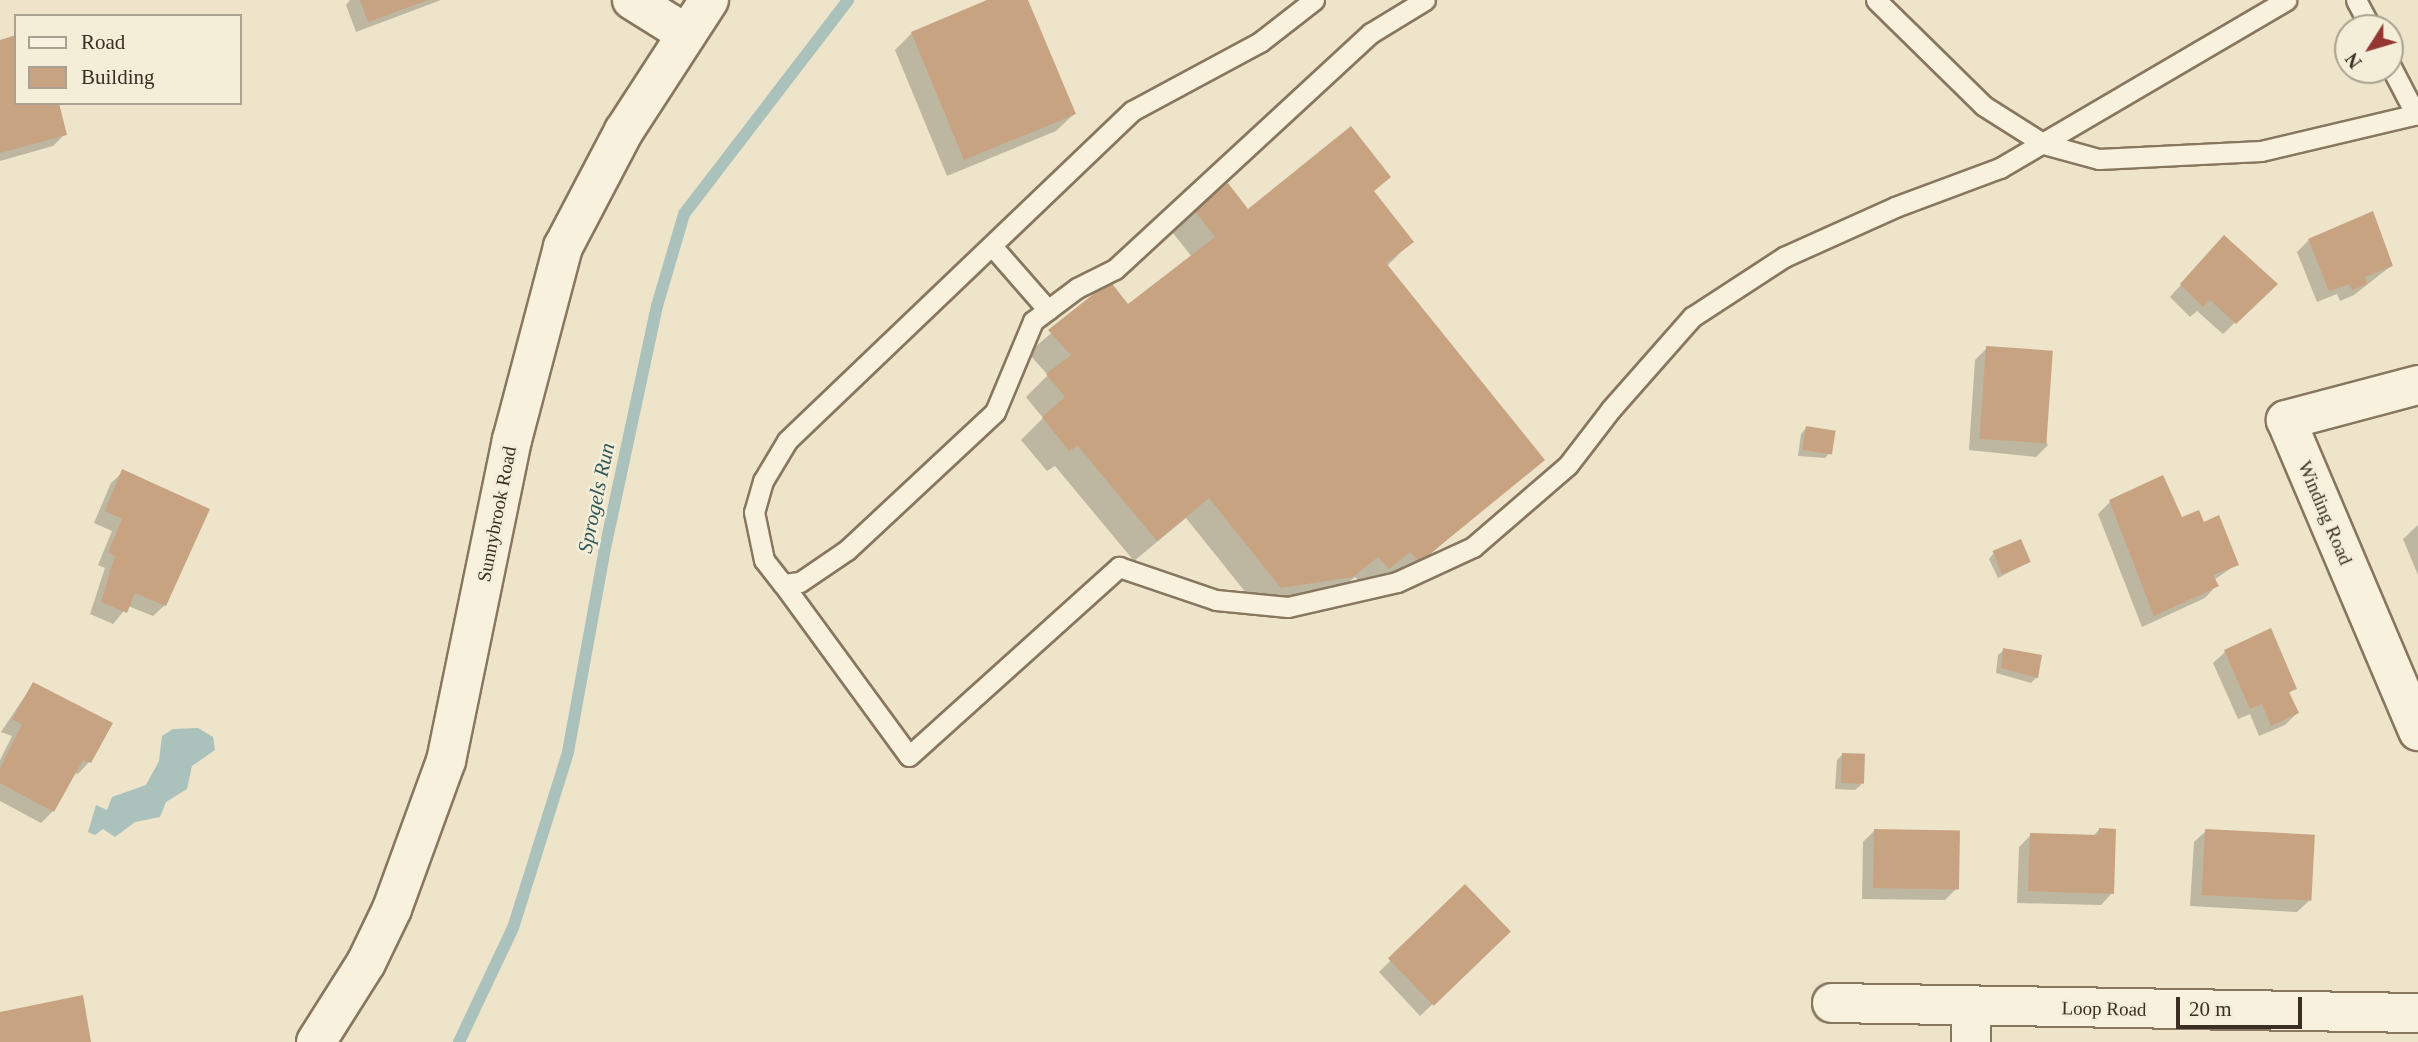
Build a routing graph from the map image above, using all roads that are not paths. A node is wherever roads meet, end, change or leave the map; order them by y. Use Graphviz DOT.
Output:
graph roads {
  1 [pos="632,0"];
  2 [pos="709,0"];
  3 [pos="1314,0"];
  4 [pos="1425,0"];
  5 [pos="1876,0"];
  6 [pos="2286,0"];
  7 [pos="685,33"];
  8 [pos="2400,84"];
  9 [pos="2417,114"];
  10 [pos="2044,144"];
  11 [pos="992,246"];
  12 [pos="1048,310"];
  13 [pos="2418,385"];
  14 [pos="783,584"];
  15 [pos="2418,732"];
  16 [pos="1832,1003"];
  17 [pos="2418,1013"];
  18 [pos="1971,1025"];
  19 [pos="316,1042"];
  1 -- 7 [label="street"];
  2 -- 7 [label="street, Sunnybrook Road"];
  3 -- 11 [label="lane"];
  4 -- 12 [label="lane"];
  5 -- 10 [label="lane"];
  6 -- 10 [label="lane"];
  7 -- 19 [label="street, Sunnybrook Road"];
  8 -- 9 [label="lane"];
  9 -- 10 [label="lane"];
  10 -- 14 [label="lane"];
  11 -- 12 [label="lane"];
  11 -- 14 [label="lane"];
  12 -- 14 [label="lane"];
  13 -- 15 [label="street, Winding Road"];
  16 -- 18 [label="street, Loop Road"];
  17 -- 18 [label="street, Loop Road"];
}
